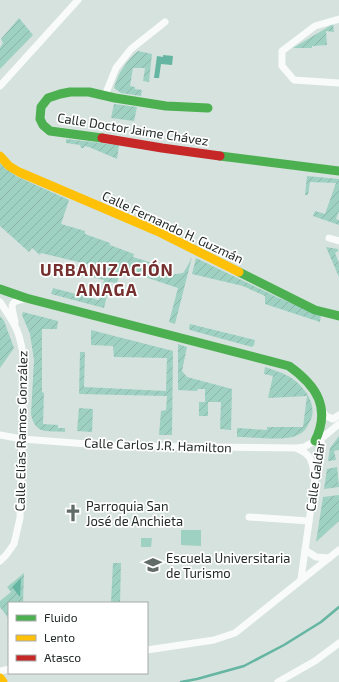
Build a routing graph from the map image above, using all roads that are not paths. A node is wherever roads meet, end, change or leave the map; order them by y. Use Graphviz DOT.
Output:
graph roads {
  1 [pos="78,0"];
  2 [pos="339,19"];
  3 [pos="166,22"];
  4 [pos="339,83"];
  5 [pos="0,86"];
  6 [pos="105,95"];
  7 [pos="208,108"];
  8 [pos="0,156"];
  9 [pos="339,171"];
  10 [pos="330,238"];
  11 [pos="339,241"];
  12 [pos="0,289"];
  13 [pos="26,298"];
  14 [pos="0,302"];
  15 [pos="339,316"];
  16 [pos="16,325"];
  17 [pos="322,411"];
  18 [pos="339,415"];
  19 [pos="339,424"];
  20 [pos="0,435"];
  21 [pos="319,437"];
  22 [pos="22,439"];
  23 [pos="297,448"];
  24 [pos="315,479"];
  25 [pos="249,517"];
  26 [pos="309,521"];
  27 [pos="305,550"];
  28 [pos="339,550"];
  29 [pos="329,558"];
  30 [pos="0,561"];
  31 [pos="301,580"];
  32 [pos="339,643"];
  33 [pos="148,650"];
  34 [pos="0,678"];
  35 [pos="3,682"];
  36 [pos="278,682"];
  1 -- 5 [label="street"];
  2 -- 4 [label="street"];
  3 -- 6 [label="street"];
  6 -- 7 [label="street, Calle Doctor Jaime Chávez"];
  6 -- 9 [label="street, Calle Doctor Jaime Chávez"];
  8 -- 15 [label="street, Calle Fernando H. Guzmán"];
  10 -- 11 [label="street"];
  12 -- 13 [label="street"];
  13 -- 16 [label="street"];
  13 -- 17 [label="street"];
  14 -- 16 [label="street, Calle Elías Ramos González"];
  16 -- 22 [label="street, Calle Elías Ramos González"];
  17 -- 18 [label="street"];
  17 -- 21 [label="street"];
  19 -- 21 [label="street, Calle Carlos J.R. Hamilton"];
  20 -- 22 [label="street, Calle Carlos J.R. Hamilton"];
  21 -- 23 [label="street, Calle Carlos J.R. Hamilton"];
  21 -- 24 [label="street, Calle Galdar"];
  22 -- 23 [label="street, Calle Carlos J.R. Hamilton"];
  22 -- 30 [label="street, Calle Elías Ramos González"];
  23 -- 24 [label="street"];
  24 -- 26 [label="street, Calle Galdar"];
  25 -- 26 [label="street, Calle Galdar"];
  26 -- 27 [label="street, Calle Galdar"];
  27 -- 29 [label="street"];
  27 -- 31 [label="street, Calle Galdar"];
  28 -- 29 [label="street"];
  29 -- 31 [label="street"];
  31 -- 33 [label="street"];
  32 -- 36 [label="street"];
  34 -- 35 [label="street"];
}
